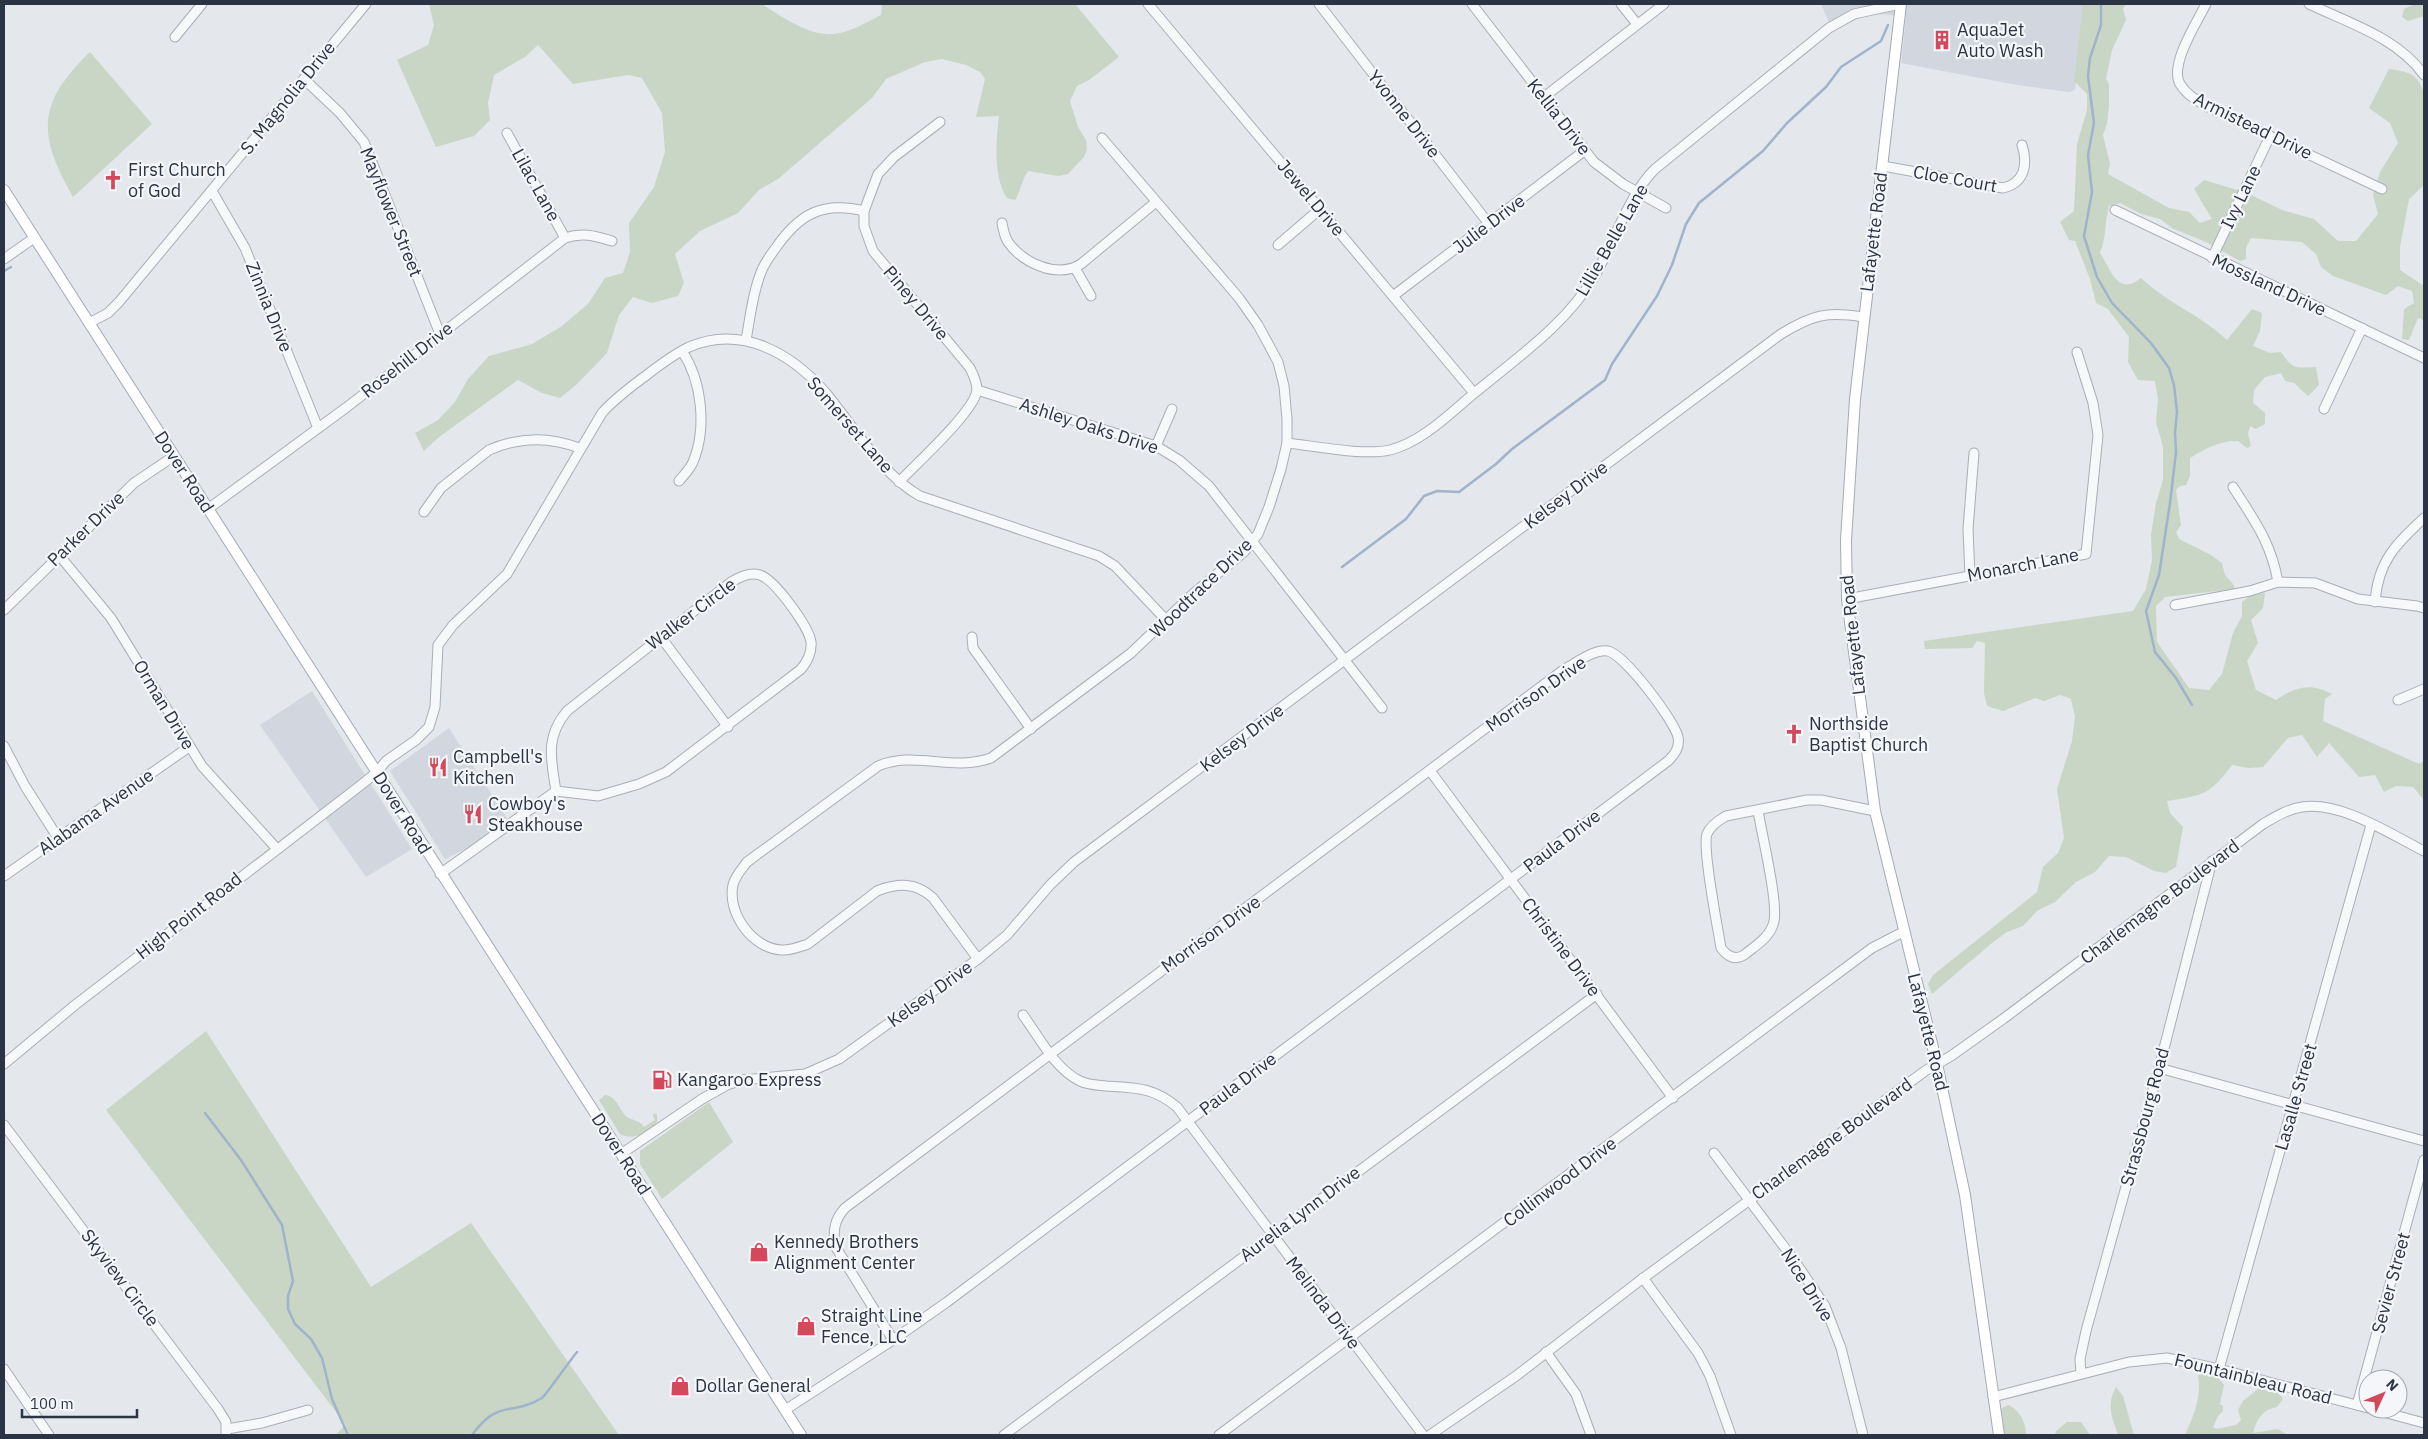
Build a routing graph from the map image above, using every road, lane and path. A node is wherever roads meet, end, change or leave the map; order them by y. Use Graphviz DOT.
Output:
graph roads {
  1 [pos="202,4"];
  2 [pos="366,4"];
  3 [pos="1148,4"];
  4 [pos="1319,4"];
  5 [pos="1472,4"];
  6 [pos="1621,4"];
  7 [pos="1664,4"];
  8 [pos="1901,4"];
  9 [pos="2206,4"];
  10 [pos="2309,4"];
  11 [pos="1637,24"];
  12 [pos="175,37"];
  13 [pos="2424,75"];
  14 [pos="304,79"];
  15 [pos="1544,98"];
  16 [pos="940,122"];
  17 [pos="507,132"];
  18 [pos="2270,136"];
  19 [pos="1102,138"];
  20 [pos="2022,145"];
  21 [pos="1584,151"];
  22 [pos="1883,166"];
  23 [pos="2382,189"];
  24 [pos="4,190"];
  25 [pos="212,191"];
  26 [pos="1638,192"];
  27 [pos="1156,202"];
  28 [pos="1666,208"];
  29 [pos="1320,209"];
  30 [pos="2115,210"];
  31 [pos="864,212"];
  32 [pos="1002,224"];
  33 [pos="1489,224"];
  34 [pos="34,238"];
  35 [pos="565,238"];
  36 [pos="612,241"];
  37 [pos="1278,245"];
  38 [pos="4,258"];
  39 [pos="2212,258"];
  40 [pos="1075,268"];
  41 [pos="1091,296"];
  42 [pos="1393,296"];
  43 [pos="1863,317"];
  44 [pos="89,323"];
  45 [pos="2362,328"];
  46 [pos="440,334"];
  47 [pos="746,340"];
  48 [pos="682,351"];
  49 [pos="2077,352"];
  50 [pos="2424,358"];
  51 [pos="977,390"];
  52 [pos="1474,393"];
  53 [pos="1172,409"];
  54 [pos="2324,409"];
  55 [pos="318,428"];
  56 [pos="1288,443"];
  57 [pos="1156,446"];
  58 [pos="579,448"];
  59 [pos="1974,453"];
  60 [pos="174,456"];
  61 [pos="679,481"];
  62 [pos="899,482"];
  63 [pos="2233,487"];
  64 [pos="208,509"];
  65 [pos="424,512"];
  66 [pos="2424,518"];
  67 [pos="1252,541"];
  68 [pos="59,555"];
  69 [pos="1970,576"];
  70 [pos="2278,582"];
  71 [pos="1847,599"];
  72 [pos="2375,602"];
  73 [pos="2175,606"];
  74 [pos="2424,608"];
  75 [pos="4,610"];
  76 [pos="1167,620"];
  77 [pos="660,636"];
  78 [pos="972,637"];
  79 [pos="1345,660"];
  80 [pos="2424,689"];
  81 [pos="2398,700"];
  82 [pos="1382,708"];
  83 [pos="728,727"];
  84 [pos="1031,729"];
  85 [pos="1678,744"];
  86 [pos="4,746"];
  87 [pos="189,747"];
  88 [pos="377,772"];
  89 [pos="1431,772"];
  90 [pos="556,792"];
  91 [pos="1758,810"];
  92 [pos="1875,811"];
  93 [pos="2372,825"];
  94 [pos="58,838"];
  95 [pos="277,849"];
  96 [pos="2424,851"];
  97 [pos="2212,861"];
  98 [pos="440,874"];
  99 [pos="4,876"];
  100 [pos="1510,880"];
  101 [pos="1903,932"];
  102 [pos="978,959"];
  103 [pos="1597,994"];
  104 [pos="1023,1015"];
  105 [pos="1050,1053"];
  106 [pos="4,1064"];
  107 [pos="1937,1064"];
  108 [pos="2159,1068"];
  109 [pos="1673,1098"];
  110 [pos="2294,1105"];
  111 [pos="1187,1122"];
  112 [pos="4,1124"];
  113 [pos="2424,1141"];
  114 [pos="1714,1153"];
  115 [pos="621,1154"];
  116 [pos="2424,1160"];
  117 [pos="1749,1200"];
  118 [pos="1273,1236"];
  119 [pos="1643,1278"];
  120 [pos="1350,1338"];
  121 [pos="893,1340"];
  122 [pos="1546,1352"];
  123 [pos="4,1369"];
  124 [pos="2219,1369"];
  125 [pos="2082,1373"];
  126 [pos="1993,1397"];
  127 [pos="2357,1405"];
  128 [pos="308,1410"];
  129 [pos="785,1410"];
  130 [pos="2408,1419"];
  131 [pos="2424,1423"];
  132 [pos="227,1432"];
  133 [pos="50,1435"];
  134 [pos="801,1435"];
  135 [pos="1004,1435"];
  136 [pos="1219,1435"];
  137 [pos="1422,1435"];
  138 [pos="1430,1435"];
  139 [pos="1591,1435"];
  140 [pos="1731,1435"];
  141 [pos="1863,1435"];
  142 [pos="1998,1435"];
  1 -- 12 [label="street"];
  2 -- 14 [label="street, S. Magnolia Drive"];
  3 -- 29 [label="street, Jewel Drive"];
  4 -- 33 [label="street, Yvonne Drive"];
  5 -- 15 [label="street, Kellia Drive"];
  6 -- 11 [label="street"];
  7 -- 11 [label="street"];
  8 -- 22 [label="main road, Lafayette Road"];
  8 -- 26 [label="street, Lillie Belle Lane"];
  9 -- 18 [label="street, Armistead Drive"];
  10 -- 13 [label="street"];
  11 -- 15 [label="street"];
  14 -- 25 [label="street, S. Magnolia Drive"];
  14 -- 46 [label="street, Mayflower Street"];
  15 -- 21 [label="street, Kellia Drive"];
  16 -- 31 [label="street, Piney Drive"];
  17 -- 35 [label="street, Lilac Lane"];
  18 -- 23 [label="street, Armistead Drive"];
  18 -- 39 [label="street, Ivy Lane"];
  19 -- 27 [label="street, Woodtrace Drive"];
  20 -- 22 [label="street, Cloe Court"];
  21 -- 26 [label="street, Kellia Drive"];
  21 -- 33 [label="street, Julie Drive"];
  22 -- 43 [label="main road, Lafayette Road"];
  24 -- 34 [label="main road, Dover Road"];
  25 -- 44 [label="street, S. Magnolia Drive"];
  25 -- 55 [label="street, Zinnia Drive"];
  26 -- 28 [label="street, Kellia Drive"];
  26 -- 52 [label="street, Lillie Belle Lane"];
  27 -- 40 [label="street"];
  27 -- 56 [label="street, Woodtrace Drive"];
  29 -- 37 [label="street"];
  29 -- 42 [label="street, Jewel Drive"];
  30 -- 39 [label="street, Mossland Drive"];
  31 -- 47 [label="street"];
  31 -- 51 [label="street, Piney Drive"];
  32 -- 40 [label="street"];
  33 -- 42 [label="street, Julie Drive"];
  34 -- 38 [label="street"];
  34 -- 44 [label="main road, Dover Road"];
  35 -- 36 [label="street, Rosehill Drive"];
  35 -- 46 [label="street, Rosehill Drive"];
  39 -- 45 [label="street, Mossland Drive"];
  40 -- 41 [label="street"];
  42 -- 52 [label="street, Jewel Drive"];
  43 -- 71 [label="main road, Lafayette Road"];
  43 -- 79 [label="street, Kelsey Drive"];
  44 -- 60 [label="main road, Dover Road"];
  45 -- 50 [label="street, Mossland Drive"];
  45 -- 54 [label="street"];
  46 -- 55 [label="street, Rosehill Drive"];
  47 -- 48 [label="street, Somerset Lane"];
  47 -- 62 [label="street, Somerset Lane"];
  48 -- 58 [label="street, Somerset Lane"];
  48 -- 61 [label="street"];
  49 -- 69 [label="street, Monarch Lane"];
  51 -- 57 [label="street, Ashley Oaks Drive"];
  51 -- 62 [label="street"];
  52 -- 56 [label="street, Lillie Belle Lane"];
  53 -- 57 [label="street"];
  55 -- 64 [label="street, Rosehill Drive"];
  56 -- 67 [label="street, Woodtrace Drive"];
  57 -- 67 [label="street, Ashley Oaks Drive"];
  58 -- 65 [label="street"];
  58 -- 88 [label="street, Somerset Lane"];
  59 -- 69 [label="street"];
  60 -- 64 [label="main road, Dover Road"];
  60 -- 68 [label="street, Parker Drive"];
  62 -- 76 [label="street, Somerset Lane"];
  63 -- 70 [label="street"];
  64 -- 88 [label="main road, Dover Road"];
  66 -- 72 [label="street"];
  67 -- 76 [label="street, Woodtrace Drive"];
  67 -- 79 [label="street, Ashley Oaks Drive"];
  68 -- 75 [label="street, Parker Drive"];
  68 -- 87 [label="street, Orman Drive"];
  69 -- 71 [label="street, Monarch Lane"];
  70 -- 72 [label="street"];
  70 -- 73 [label="street"];
  71 -- 92 [label="main road, Lafayette Road"];
  72 -- 74 [label="street"];
  76 -- 84 [label="street, Woodtrace Drive"];
  77 -- 83 [label="street"];
  77 -- 83 [label="street, Walker Circle"];
  77 -- 90 [label="street, Walker Circle"];
  78 -- 84 [label="street"];
  79 -- 82 [label="street, Ashley Oaks Drive"];
  79 -- 102 [label="street, Kelsey Drive"];
  80 -- 81 [label="street"];
  83 -- 90 [label="street, Walker Circle"];
  84 -- 102 [label="street, Woodtrace Drive"];
  85 -- 89 [label="street, Morrison Drive"];
  85 -- 100 [label="street, Paula Drive"];
  86 -- 94 [label="street"];
  87 -- 94 [label="street, Alabama Avenue"];
  87 -- 95 [label="street, Orman Drive"];
  88 -- 95 [label="street, High Point Road"];
  88 -- 98 [label="main road, Dover Road"];
  89 -- 100 [label="street, Christine Drive"];
  89 -- 105 [label="street, Morrison Drive"];
  90 -- 98 [label="street"];
  91 -- 91 [label="street"];
  91 -- 92 [label="street"];
  92 -- 101 [label="main road, Lafayette Road"];
  93 -- 96 [label="street, Charlemagne Boulevard"];
  93 -- 97 [label="street, Charlemagne Boulevard"];
  93 -- 110 [label="street, Lasalle Street"];
  94 -- 99 [label="street, Alabama Avenue"];
  95 -- 106 [label="street, High Point Road"];
  97 -- 107 [label="street, Charlemagne Boulevard"];
  97 -- 108 [label="street, Strassbourg Road"];
  98 -- 115 [label="main road, Dover Road"];
  100 -- 103 [label="street, Christine Drive"];
  100 -- 111 [label="street, Paula Drive"];
  101 -- 107 [label="main road, Lafayette Road"];
  101 -- 109 [label="street, Collinwood Drive"];
  102 -- 115 [label="street, Kelsey Drive"];
  103 -- 109 [label="street, Christine Drive"];
  103 -- 118 [label="street, Aurelia Lynn Drive"];
  104 -- 105 [label="street, Melinda Drive"];
  105 -- 111 [label="street, Melinda Drive"];
  105 -- 121 [label="street, Morrison Drive"];
  107 -- 117 [label="street, Charlemagne Boulevard"];
  107 -- 126 [label="main road, Lafayette Road"];
  108 -- 110 [label="street"];
  108 -- 125 [label="street, Strassbourg Road"];
  109 -- 120 [label="street, Collinwood Drive"];
  110 -- 113 [label="street"];
  110 -- 124 [label="street, Lasalle Street"];
  111 -- 118 [label="street, Melinda Drive"];
  111 -- 121 [label="street, Paula Drive"];
  112 -- 132 [label="street, Skyview Circle"];
  114 -- 117 [label="street, Nice Drive"];
  115 -- 129 [label="main road, Dover Road"];
  116 -- 127 [label="street, Sevier Street"];
  117 -- 119 [label="street, Charlemagne Boulevard"];
  117 -- 141 [label="street, Nice Drive"];
  118 -- 120 [label="street, Melinda Drive"];
  118 -- 135 [label="street, Aurelia Lynn Drive"];
  119 -- 122 [label="street, Charlemagne Boulevard"];
  119 -- 140 [label="street"];
  120 -- 136 [label="street, Collinwood Drive"];
  120 -- 137 [label="street, Melinda Drive"];
  121 -- 129 [label="street, Paula Drive"];
  122 -- 138 [label="street, Charlemagne Boulevard"];
  122 -- 139 [label="street"];
  123 -- 133 [label="street"];
  124 -- 125 [label="street, Fountainbleau Road"];
  124 -- 127 [label="street, Fountainbleau Road"];
  125 -- 126 [label="street, Fountainbleau Road"];
  126 -- 142 [label="main road, Lafayette Road"];
  128 -- 132 [label="street"];
  129 -- 134 [label="main road, Dover Road"];
  130 -- 131 [label="street"];
}
